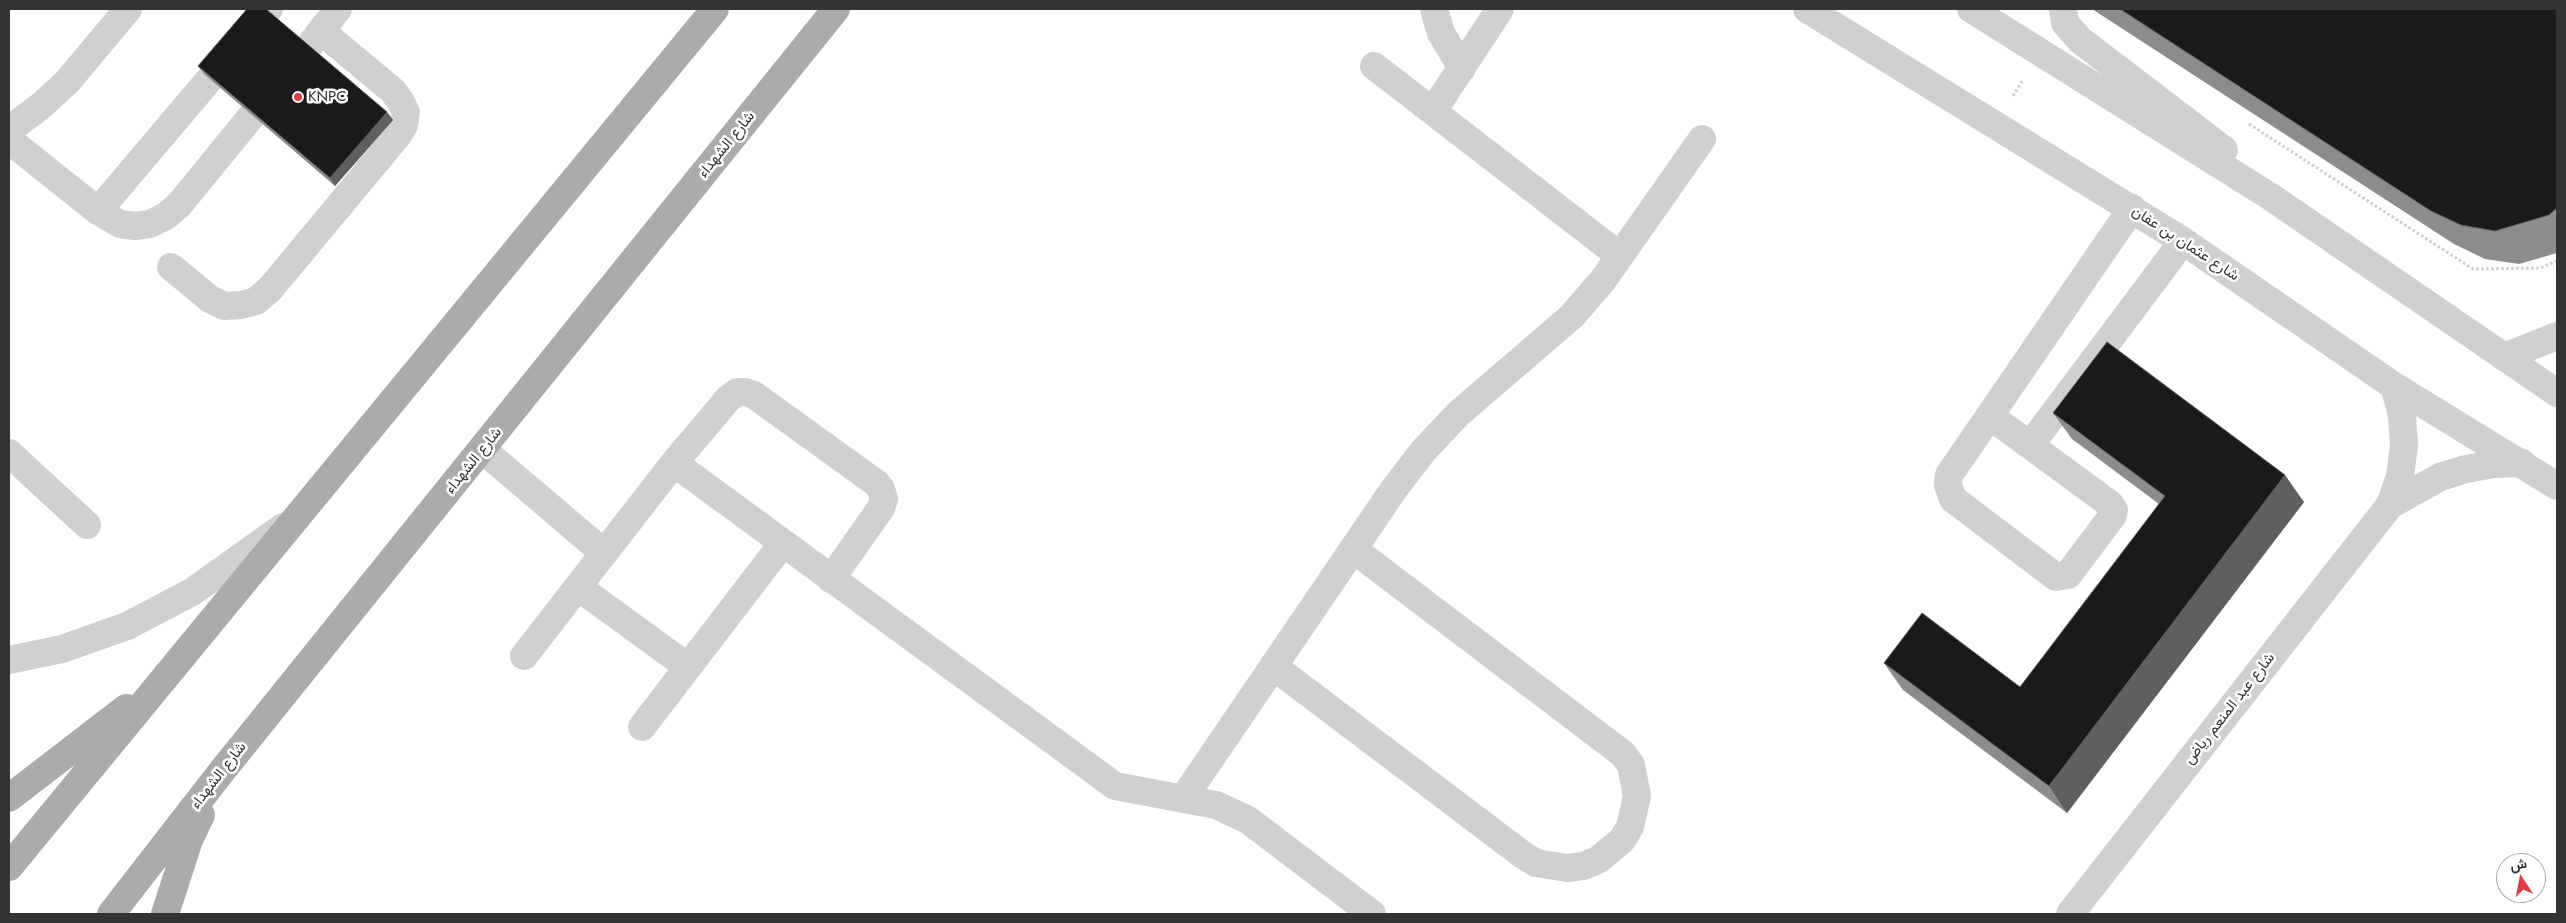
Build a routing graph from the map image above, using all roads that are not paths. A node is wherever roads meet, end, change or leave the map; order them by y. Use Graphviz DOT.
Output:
graph roads {
  1 [pos="128,9"];
  2 [pos="269,9"];
  3 [pos="338,9"];
  4 [pos="836,9"];
  5 [pos="1434,9"];
  6 [pos="1500,9"];
  7 [pos="1807,9"];
  8 [pos="1971,9"];
  9 [pos="2063,9"];
  10 [pos="708,12"];
  11 [pos="321,31"];
  12 [pos="1374,66"];
  13 [pos="1462,68"];
  14 [pos="1433,111"];
  15 [pos="9,130"];
  16 [pos="1702,139"];
  17 [pos="9,140"];
  18 [pos="2271,197"];
  19 [pos="2132,208"];
  20 [pos="98,211"];
  21 [pos="2183,241"];
  22 [pos="1620,256"];
  23 [pos="171,267"];
  24 [pos="2557,336"];
  25 [pos="2504,357"];
  26 [pos="2394,386"];
  27 [pos="2557,393"];
  28 [pos="1990,416"];
  29 [pos="2031,444"];
  30 [pos="483,450"];
  31 [pos="9,453"];
  32 [pos="674,463"];
  33 [pos="2522,463"];
  34 [pos="2557,486"];
  35 [pos="2390,505"];
  36 [pos="295,519"];
  37 [pos="88,525"];
  38 [pos="783,544"];
  39 [pos="1354,549"];
  40 [pos="604,553"];
  41 [pos="831,579"];
  42 [pos="578,587"];
  43 [pos="524,656"];
  44 [pos="9,660"];
  45 [pos="1273,666"];
  46 [pos="688,667"];
  47 [pos="163,680"];
  48 [pos="642,727"];
  49 [pos="222,771"];
  50 [pos="9,798"];
  51 [pos="1183,799"];
  52 [pos="9,867"];
  53 [pos="111,914"];
  54 [pos="165,914"];
  55 [pos="1372,914"];
  56 [pos="2070,914"];
  1 -- 15 [label="street"];
  2 -- 20 [label="street"];
  3 -- 11 [label="street"];
  4 -- 30 [label="main road, شارع الشهداء"];
  5 -- 13 [label="street"];
  6 -- 13 [label="street"];
  7 -- 19 [label="street, شارع عثمان بن عفان"];
  8 -- 18 [label="street"];
  9 -- 18 [label="street"];
  10 -- 36 [label="main road"];
  11 -- 20 [label="street"];
  11 -- 23 [label="street"];
  12 -- 14 [label="street"];
  13 -- 14 [label="street"];
  14 -- 22 [label="street"];
  16 -- 22 [label="street"];
  17 -- 20 [label="street"];
  18 -- 25 [label="street"];
  19 -- 21 [label="street, شارع عثمان بن عفان"];
  19 -- 28 [label="street"];
  21 -- 26 [label="street, شارع عثمان بن عفان"];
  21 -- 29 [label="street"];
  22 -- 39 [label="street"];
  24 -- 25 [label="street"];
  25 -- 27 [label="street"];
  26 -- 33 [label="street, شارع عثمان بن عفان"];
  26 -- 35 [label="street"];
  28 -- 29 [label="street"];
  28 -- 29 [label="street"];
  30 -- 40 [label="street"];
  30 -- 49 [label="main road, شارع الشهداء"];
  31 -- 37 [label="street"];
  32 -- 38 [label="street"];
  32 -- 40 [label="street"];
  32 -- 41 [label="street"];
  33 -- 34 [label="street, شارع عثمان بن عفان"];
  33 -- 35 [label="street"];
  35 -- 56 [label="street, شارع عبد المنعم رياض"];
  36 -- 44 [label="street"];
  36 -- 47 [label="main road"];
  38 -- 41 [label="street"];
  38 -- 46 [label="street"];
  39 -- 45 [label="street"];
  39 -- 45 [label="street"];
  40 -- 42 [label="street"];
  41 -- 51 [label="street"];
  42 -- 43 [label="street"];
  42 -- 46 [label="street"];
  45 -- 51 [label="street"];
  46 -- 48 [label="street"];
  47 -- 50 [label="main road"];
  47 -- 52 [label="main road"];
  49 -- 53 [label="main road, شارع الشهداء"];
  49 -- 54 [label="main road"];
  51 -- 55 [label="street"];
}
